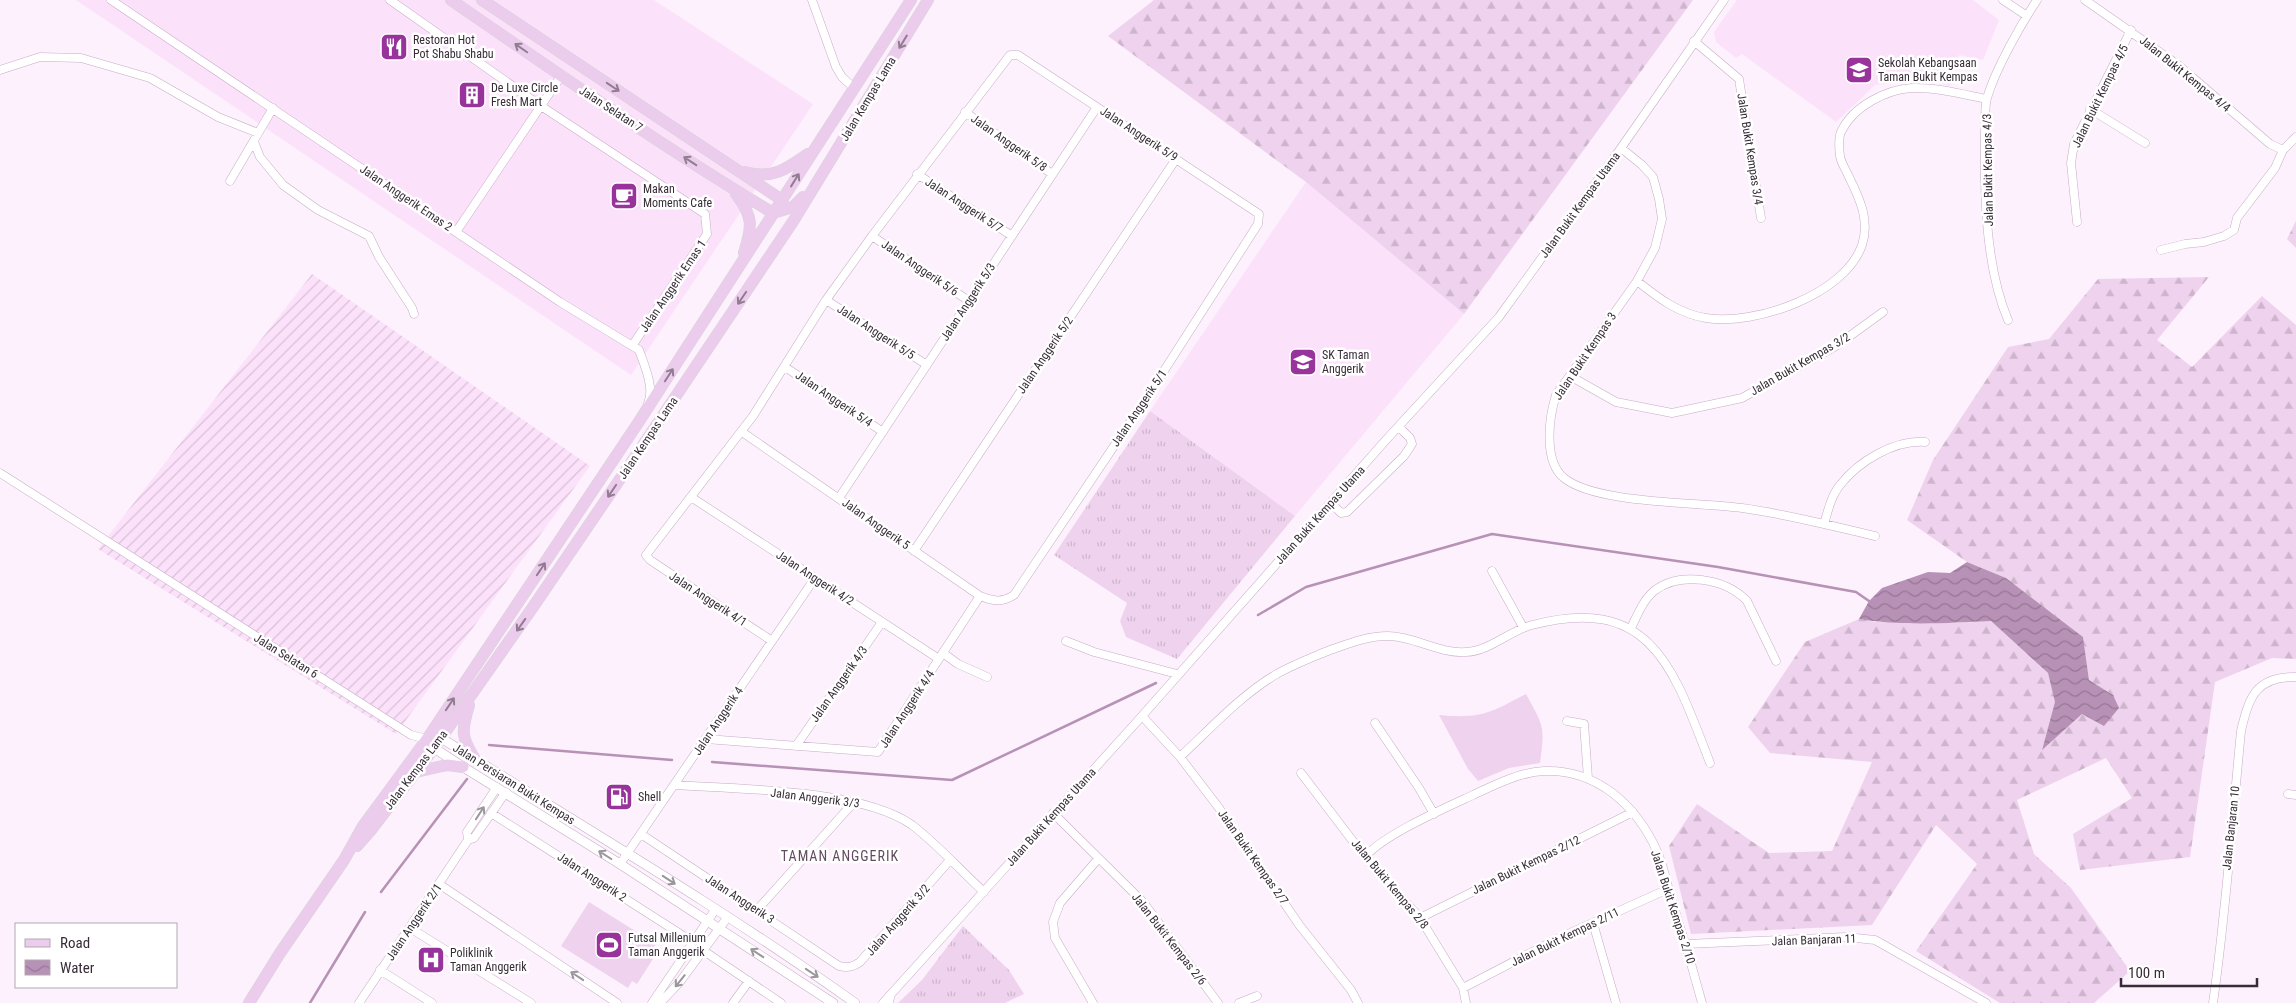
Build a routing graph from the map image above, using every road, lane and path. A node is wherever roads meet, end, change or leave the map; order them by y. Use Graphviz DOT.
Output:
graph roads {
  1 [pos="111,0"];
  2 [pos="390,0"];
  3 [pos="451,0"];
  4 [pos="482,0"];
  5 [pos="812,0"];
  6 [pos="911,0"];
  7 [pos="928,0"];
  8 [pos="1724,0"];
  9 [pos="2003,0"];
  10 [pos="2038,0"];
  11 [pos="2085,0"];
  12 [pos="2027,16"];
  13 [pos="2131,30"];
  14 [pos="1694,41"];
  15 [pos="0,70"];
  16 [pos="561,76"];
  17 [pos="855,89"];
  18 [pos="1986,99"];
  19 [pos="541,106"];
  20 [pos="1097,107"];
  21 [pos="272,108"];
  22 [pos="2090,109"];
  23 [pos="966,112"];
  24 [pos="258,133"];
  25 [pos="2296,137"];
  26 [pos="254,142"];
  27 [pos="2145,143"];
  28 [pos="1621,148"];
  29 [pos="814,150"];
  30 [pos="2283,150"];
  31 [pos="1176,159"];
  32 [pos="830,162"];
  33 [pos="736,169"];
  34 [pos="917,174"];
  35 [pos="1052,174"];
  36 [pos="230,181"];
  37 [pos="731,188"];
  38 [pos="783,205"];
  39 [pos="773,213"];
  40 [pos="1761,218"];
  41 [pos="1260,219"];
  42 [pos="2077,222"];
  43 [pos="456,232"];
  44 [pos="872,236"];
  45 [pos="1012,236"];
  46 [pos="2161,250"];
  47 [pos="739,269"];
  48 [pos="761,270"];
  49 [pos="1637,281"];
  50 [pos="826,300"];
  51 [pos="969,301"];
  52 [pos="1883,312"];
  53 [pos="414,314"];
  54 [pos="2008,320"];
  55 [pos="632,346"];
  56 [pos="927,365"];
  57 [pos="785,366"];
  58 [pos="1570,376"];
  59 [pos="638,423"];
  60 [pos="1399,427"];
  61 [pos="742,432"];
  62 [pos="883,432"];
  63 [pos="1925,442"];
  64 [pos="0,473"];
  65 [pos="691,497"];
  66 [pos="839,498"];
  67 [pos="1331,503"];
  68 [pos="1824,524"];
  69 [pos="1875,536"];
  70 [pos="914,550"];
  71 [pos="1492,571"];
  72 [pos="816,578"];
  73 [pos="1014,595"];
  74 [pos="980,596"];
  75 [pos="882,622"];
  76 [pos="1524,627"];
  77 [pos="1631,628"];
  78 [pos="772,641"];
  79 [pos="1066,641"];
  80 [pos="941,656"];
  81 [pos="1776,661"];
  82 [pos="1177,674"];
  83 [pos="987,677"];
  84 [pos="2296,677"];
  85 [pos="471,696"];
  86 [pos="1142,716"];
  87 [pos="1567,721"];
  88 [pos="1375,723"];
  89 [pos="706,739"];
  90 [pos="434,742"];
  91 [pos="796,746"];
  92 [pos="1180,756"];
  93 [pos="476,761"];
  94 [pos="1710,763"];
  95 [pos="463,767"];
  96 [pos="415,773"];
  97 [pos="1301,773"];
  98 [pos="1588,778"];
  99 [pos="675,785"];
  100 [pos="497,787"];
  101 [pos="506,792"];
  102 [pos="854,802"];
  103 [pos="1633,812"];
  104 [pos="491,813"];
  105 [pos="1053,814"];
  106 [pos="1434,814"];
  107 [pos="641,834"];
  108 [pos="468,840"];
  109 [pos="628,853"];
  110 [pos="1365,857"];
  111 [pos="1098,859"];
  112 [pos="344,860"];
  113 [pos="950,860"];
  114 [pos="620,864"];
  115 [pos="439,884"];
  116 [pos="1668,889"];
  117 [pos="984,892"];
  118 [pos="715,910"];
  119 [pos="756,910"];
  120 [pos="727,918"];
  121 [pos="1420,918"];
  122 [pos="707,921"];
  123 [pos="1593,923"];
  124 [pos="410,928"];
  125 [pos="719,929"];
  126 [pos="692,942"];
  127 [pos="1686,944"];
  128 [pos="704,951"];
  129 [pos="839,966"];
  130 [pos="380,970"];
  131 [pos="749,981"];
  132 [pos="1463,988"];
  133 [pos="1257,996"];
  134 [pos="887,1001"];
  135 [pos="249,1003"];
  136 [pos="359,1003"];
  137 [pos="432,1003"];
  138 [pos="531,1003"];
  139 [pos="617,1003"];
  140 [pos="652,1003"];
  141 [pos="660,1003"];
  142 [pos="733,1003"];
  143 [pos="781,1003"];
  144 [pos="833,1003"];
  145 [pos="855,1003"];
  146 [pos="1093,1003"];
  147 [pos="1218,1003"];
  148 [pos="1239,1003"];
  149 [pos="1358,1003"];
  150 [pos="1466,1003"];
  151 [pos="1616,1003"];
  152 [pos="1702,1003"];
  153 [pos="1986,1003"];
  154 [pos="2213,1003"];
  1 -- 21 [label="street, Jalan Anggerik Emas 2"];
  2 -- 19 [label="street, Jalan Anggerik Emas 1"];
  16 -- 3 [label="main road, Jalan Selatan 7, one-way"];
  4 -- 33 [label="main road, Jalan Selatan 7, one-way"];
  5 -- 17 [label="street"];
  6 -- 17 [label="main road, Jalan Kempas Lama"];
  7 -- 32 [label="main road, Jalan Kempas Lama, one-way"];
  8 -- 14 [label="street, Jalan Bukit Kempas Utama"];
  9 -- 12 [label="street"];
  10 -- 12 [label="street, Jalan Bukit Kempas 4/3"];
  11 -- 13 [label="street, Jalan Bukit Kempas 4/4"];
  12 -- 18 [label="street, Jalan Bukit Kempas 4/3"];
  13 -- 22 [label="street, Jalan Bukit Kempas 4/5"];
  13 -- 30 [label="street, Jalan Bukit Kempas 4/4"];
  14 -- 28 [label="street, Jalan Bukit Kempas Utama"];
  14 -- 40 [label="street, Jalan Bukit Kempas 3/4"];
  15 -- 24 [label="street"];
  16 -- 19 [label="street"];
  37 -- 16 [label="main road, Jalan Selatan 7, one-way"];
  17 -- 29 [label="main road, Jalan Kempas Lama"];
  18 -- 49 [label="street"];
  18 -- 54 [label="street, Jalan Bukit Kempas 4/3"];
  19 -- 43 [label="street"];
  19 -- 55 [label="street, Jalan Anggerik Emas 1"];
  20 -- 23 [label="street, Jalan Anggerik 5/9"];
  20 -- 31 [label="street, Jalan Anggerik 5/9"];
  20 -- 35 [label="street, Jalan Anggerik 5/3"];
  21 -- 24 [label="street"];
  21 -- 43 [label="street, Jalan Anggerik Emas 2"];
  22 -- 27 [label="street"];
  22 -- 42 [label="street, Jalan Bukit Kempas 4/5"];
  23 -- 34 [label="street"];
  23 -- 35 [label="street, Jalan Anggerik 5/8"];
  24 -- 26 [label="street"];
  25 -- 30 [label="street"];
  26 -- 36 [label="street"];
  26 -- 53 [label="street"];
  28 -- 49 [label="street, Jalan Bukit Kempas 3"];
  28 -- 60 [label="street, Jalan Bukit Kempas Utama"];
  29 -- 33 [label="main road"];
  38 -- 29 [label="main road, Jalan Kempas Lama, one-way"];
  30 -- 46 [label="street"];
  31 -- 41 [label="street, Jalan Anggerik 5/9"];
  31 -- 70 [label="street, Jalan Anggerik 5/2"];
  32 -- 38 [label="main road"];
  32 -- 48 [label="main road, Jalan Kempas Lama"];
  33 -- 38 [label="main road, Jalan Selatan 7"];
  34 -- 44 [label="street"];
  34 -- 45 [label="street, Jalan Anggerik 5/7"];
  35 -- 45 [label="street, Jalan Anggerik 5/3"];
  37 -- 39 [label="main road, Jalan Selatan 7"];
  37 -- 47 [label="main road"];
  38 -- 39 [label="main road, Jalan Kempas Lama"];
  38 -- 48 [label="main road"];
  39 -- 47 [label="main road, Jalan Kempas Lama"];
  41 -- 73 [label="street, Jalan Anggerik 5/1"];
  43 -- 55 [label="street, Jalan Anggerik Emas 2"];
  44 -- 50 [label="street"];
  44 -- 51 [label="street, Jalan Anggerik 5/6"];
  45 -- 51 [label="street, Jalan Anggerik 5/3"];
  59 -- 47 [label="main road, Jalan Kempas Lama, one-way"];
  48 -- 85 [label="main road, Jalan Kempas Lama, one-way"];
  49 -- 58 [label="street, Jalan Bukit Kempas 3"];
  50 -- 56 [label="street, Jalan Anggerik 5/5"];
  50 -- 57 [label="street"];
  51 -- 56 [label="street, Jalan Anggerik 5/3"];
  52 -- 58 [label="street, Jalan Bukit Kempas 3/2"];
  55 -- 59 [label="street, Jalan Anggerik Emas 2"];
  56 -- 62 [label="street, Jalan Anggerik 5/3"];
  57 -- 61 [label="street"];
  57 -- 62 [label="street, Jalan Anggerik 5/4"];
  58 -- 68 [label="street, Jalan Bukit Kempas 3"];
  90 -- 59 [label="main road, Jalan Kempas Lama, one-way"];
  60 -- 67 [label="street, Jalan Bukit Kempas Utama"];
  60 -- 67 [label="street"];
  61 -- 65 [label="street"];
  61 -- 66 [label="street, Jalan Anggerik 5"];
  62 -- 66 [label="street, Jalan Anggerik 5/3"];
  63 -- 68 [label="street"];
  64 -- 90 [label="street, Jalan Selatan 6"];
  65 -- 72 [label="street, Jalan Anggerik 4/2"];
  65 -- 78 [label="street, Jalan Anggerik 4/1"];
  66 -- 70 [label="street, Jalan Anggerik 5"];
  67 -- 82 [label="street, Jalan Bukit Kempas Utama"];
  68 -- 69 [label="street, Jalan Bukit Kempas 3"];
  70 -- 74 [label="street, Jalan Anggerik 5"];
  71 -- 76 [label="street"];
  72 -- 75 [label="street, Jalan Anggerik 4/2"];
  72 -- 78 [label="street, Jalan Anggerik 4"];
  73 -- 74 [label="street, Jalan Anggerik 5"];
  74 -- 80 [label="street, Jalan Anggerik 4/4"];
  75 -- 80 [label="street, Jalan Anggerik 4/2"];
  75 -- 91 [label="street, Jalan Anggerik 4/3"];
  76 -- 77 [label="street"];
  76 -- 92 [label="street"];
  77 -- 81 [label="street"];
  77 -- 94 [label="street"];
  78 -- 89 [label="street, Jalan Anggerik 4"];
  79 -- 82 [label="street"];
  80 -- 83 [label="street, Jalan Anggerik 4/2"];
  80 -- 91 [label="street, Jalan Anggerik 4/4"];
  82 -- 86 [label="street, Jalan Bukit Kempas Utama"];
  84 -- 154 [label="street, Jalan Banjaran 10"];
  85 -- 90 [label="main road, Jalan Kempas Lama"];
  85 -- 93 [label="main road"];
  86 -- 92 [label="street, Jalan Bukit Kempas 2/7"];
  86 -- 105 [label="street, Jalan Bukit Kempas Utama"];
  87 -- 98 [label="street"];
  88 -- 106 [label="street"];
  89 -- 91 [label="street, Jalan Anggerik 4/4"];
  89 -- 99 [label="street, Jalan Anggerik 4"];
  90 -- 93 [label="street, Jalan Persiaran Bukit Kempas"];
  90 -- 95 [label="street, Jalan Persiaran Bukit Kempas"];
  90 -- 96 [label="main road, Jalan Kempas Lama"];
  90 -- 112 [label="main road, Jalan Kempas Lama"];
  92 -- 149 [label="street, Jalan Bukit Kempas 2/7"];
  93 -- 109 [label="street, Jalan Persiaran Bukit Kempas"];
  95 -- 96 [label="main road"];
  95 -- 100 [label="street, Jalan Persiaran Bukit Kempas"];
  96 -- 112 [label="main road, Jalan Kempas Lama"];
  97 -- 110 [label="street, Jalan Bukit Kempas 2/8"];
  98 -- 103 [label="street, Jalan Bukit Kempas 2/10"];
  98 -- 106 [label="street, Jalan Bukit Kempas 2/10"];
  99 -- 102 [label="street, Jalan Anggerik 3/3"];
  99 -- 107 [label="street, Jalan Anggerik 4"];
  100 -- 101 [label="street, Jalan Persiaran Bukit Kempas"];
  108 -- 100 [label="street, Jalan Anggerik 2/1, one-way"];
  101 -- 104 [label="street, Jalan Anggerik 2/1"];
  114 -- 101 [label="street, Jalan Persiaran Bukit Kempas, one-way"];
  102 -- 113 [label="street, Jalan Anggerik 3/3"];
  102 -- 119 [label="street"];
  103 -- 116 [label="street, Jalan Bukit Kempas 2/10"];
  103 -- 121 [label="street, Jalan Bukit Kempas 2/12"];
  104 -- 108 [label="street, Jalan Anggerik 2/1"];
  104 -- 126 [label="street, Jalan Anggerik 2"];
  105 -- 111 [label="street, Jalan Bukit Kempas 2/6"];
  105 -- 117 [label="street, Jalan Bukit Kempas Utama"];
  106 -- 110 [label="street, Jalan Bukit Kempas 2/10"];
  107 -- 109 [label="street, Jalan Anggerik 4"];
  107 -- 119 [label="street, Jalan Anggerik 3"];
  108 -- 115 [label="street, Jalan Anggerik 2/1"];
  109 -- 114 [label="street, Jalan Anggerik 4"];
  109 -- 118 [label="street, Jalan Persiaran Bukit Kempas, one-way"];
  110 -- 121 [label="street, Jalan Bukit Kempas 2/8"];
  111 -- 146 [label="street"];
  111 -- 147 [label="street, Jalan Bukit Kempas 2/6"];
  112 -- 135 [label="main road, Jalan Kempas Lama"];
  113 -- 117 [label="street, Jalan Anggerik 3/3"];
  113 -- 129 [label="street, Jalan Anggerik 3/2"];
  114 -- 122 [label="street, Jalan Persiaran Bukit Kempas"];
  115 -- 124 [label="street, Jalan Anggerik 2/1"];
  139 -- 115 [label="street, one-way"];
  116 -- 123 [label="street, Jalan Bukit Kempas 2/11"];
  116 -- 127 [label="street, Jalan Bukit Kempas 2/10"];
  117 -- 134 [label="street, Jalan Bukit Kempas Utama"];
  118 -- 120 [label="street, Jalan Persiaran Bukit Kempas"];
  118 -- 122 [label="street"];
  119 -- 129 [label="street, Jalan Anggerik 3"];
  120 -- 125 [label="street"];
  120 -- 145 [label="street, Jalan Persiaran Bukit Kempas, one-way"];
  121 -- 132 [label="street, Jalan Bukit Kempas 2/8"];
  122 -- 125 [label="street, Jalan Persiaran Bukit Kempas"];
  122 -- 126 [label="street"];
  123 -- 132 [label="street, Jalan Bukit Kempas 2/11"];
  123 -- 151 [label="street"];
  124 -- 130 [label="street, Jalan Anggerik 2/1"];
  124 -- 138 [label="street"];
  125 -- 128 [label="street"];
  144 -- 125 [label="street, Jalan Persiaran Bukit Kempas, one-way"];
  126 -- 140 [label="street"];
  127 -- 152 [label="street, Jalan Bukit Kempas 2/10"];
  127 -- 153 [label="street, Jalan Banjaran 11"];
  128 -- 131 [label="street"];
  128 -- 141 [label="street, one-way"];
  130 -- 136 [label="street, Jalan Anggerik 2/1"];
  130 -- 137 [label="street"];
  131 -- 142 [label="street"];
  131 -- 143 [label="street"];
  132 -- 150 [label="street, Jalan Bukit Kempas 2/8"];
  133 -- 148 [label="street"];
}
